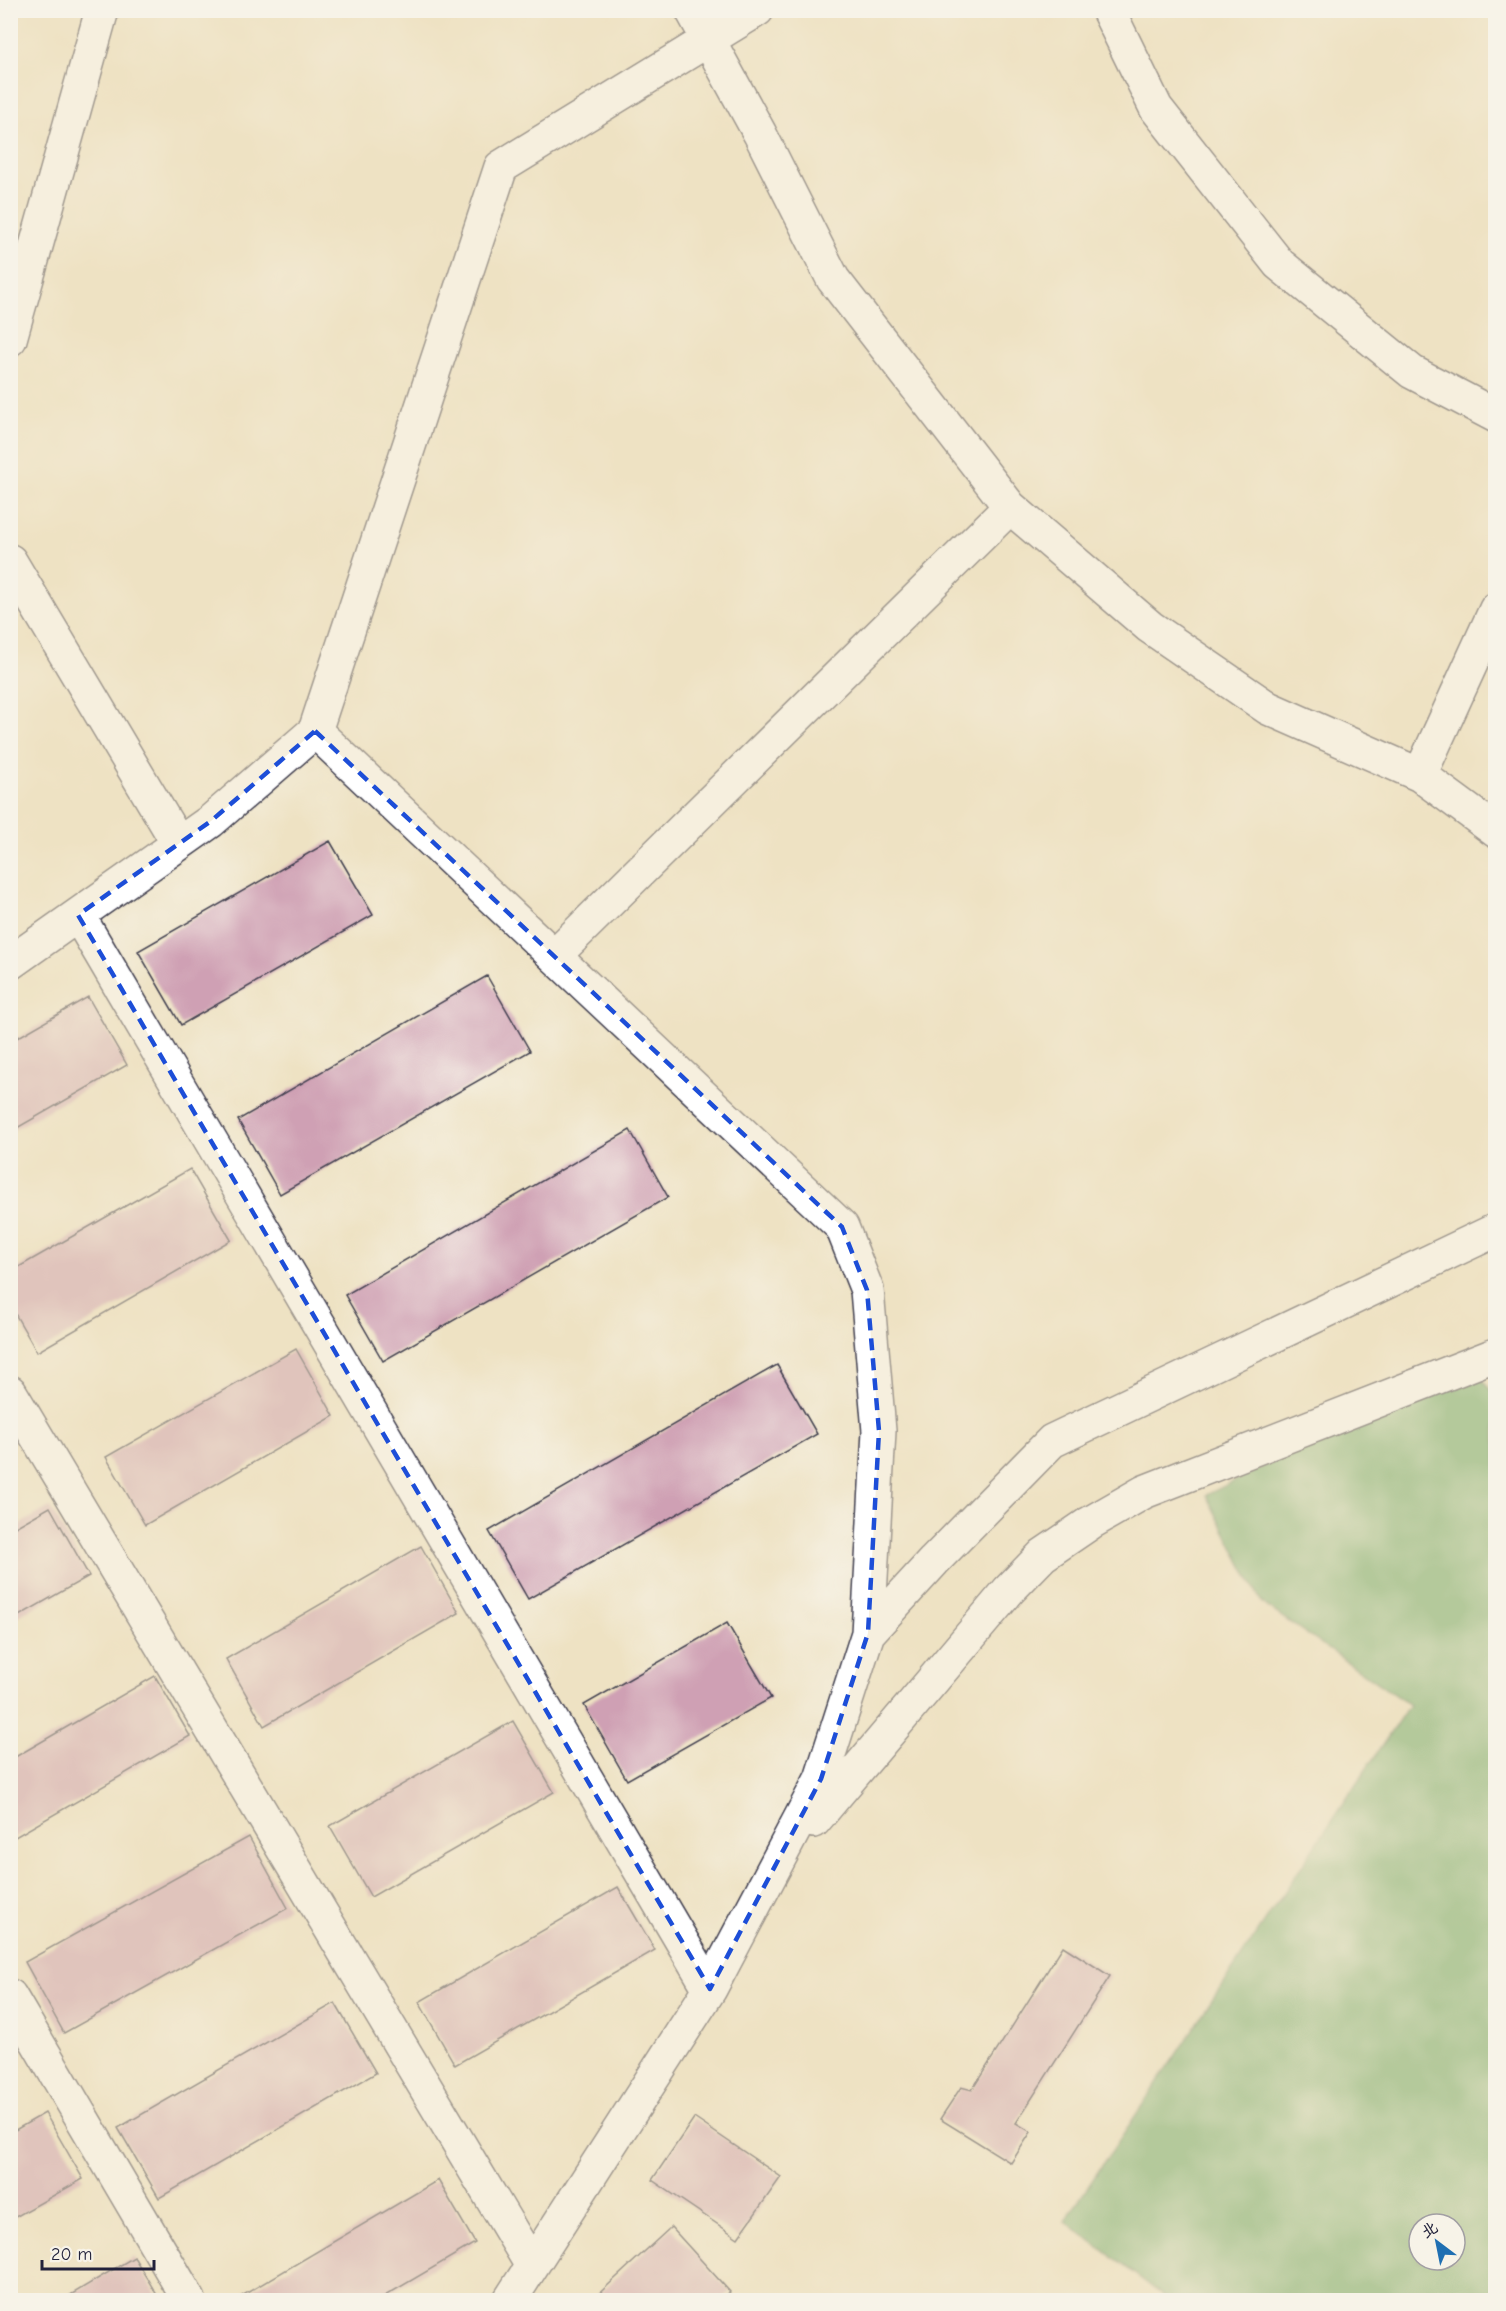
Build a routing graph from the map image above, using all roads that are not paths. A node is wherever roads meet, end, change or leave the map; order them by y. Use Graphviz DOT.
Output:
graph roads {
  1 [pos="102,10"];
  2 [pos="692,10"];
  3 [pos="757,10"];
  4 [pos="1108,10"];
  5 [pos="710,40"];
  6 [pos="18,283"];
  7 [pos="10,339"];
  8 [pos="1496,416"];
  9 [pos="1010,507"];
  10 [pos="10,561"];
  11 [pos="1496,609"];
  12 [pos="315,731"];
  13 [pos="1420,774"];
  14 [pos="1496,831"];
  15 [pos="178,843"];
  16 [pos="78,915"];
  17 [pos="554,956"];
  18 [pos="10,963"];
  19 [pos="1496,1230"];
  20 [pos="1492,1356"];
  21 [pos="10,1392"];
  22 [pos="868,1633"];
  23 [pos="774,1868"];
  24 [pos="710,1989"];
  25 [pos="10,1996"];
  26 [pos="531,2264"];
  27 [pos="189,2301"];
  28 [pos="510,2301"];
  1 -- 6 [label="street"];
  2 -- 5 [label="street"];
  3 -- 5 [label="street"];
  4 -- 8 [label="street"];
  5 -- 9 [label="street"];
  5 -- 12 [label="street"];
  6 -- 7 [label="street"];
  9 -- 13 [label="street"];
  9 -- 17 [label="street"];
  10 -- 15 [label="street"];
  11 -- 13 [label="street"];
  12 -- 15 [label="street"];
  12 -- 17 [label="street"];
  13 -- 14 [label="street"];
  15 -- 16 [label="street"];
  16 -- 18 [label="street"];
  16 -- 24 [label="street"];
  17 -- 22 [label="street"];
  19 -- 22 [label="street"];
  20 -- 23 [label="street"];
  21 -- 26 [label="street"];
  22 -- 23 [label="street"];
  23 -- 24 [label="street"];
  24 -- 26 [label="street"];
  25 -- 27 [label="street"];
  26 -- 28 [label="street"];
}
